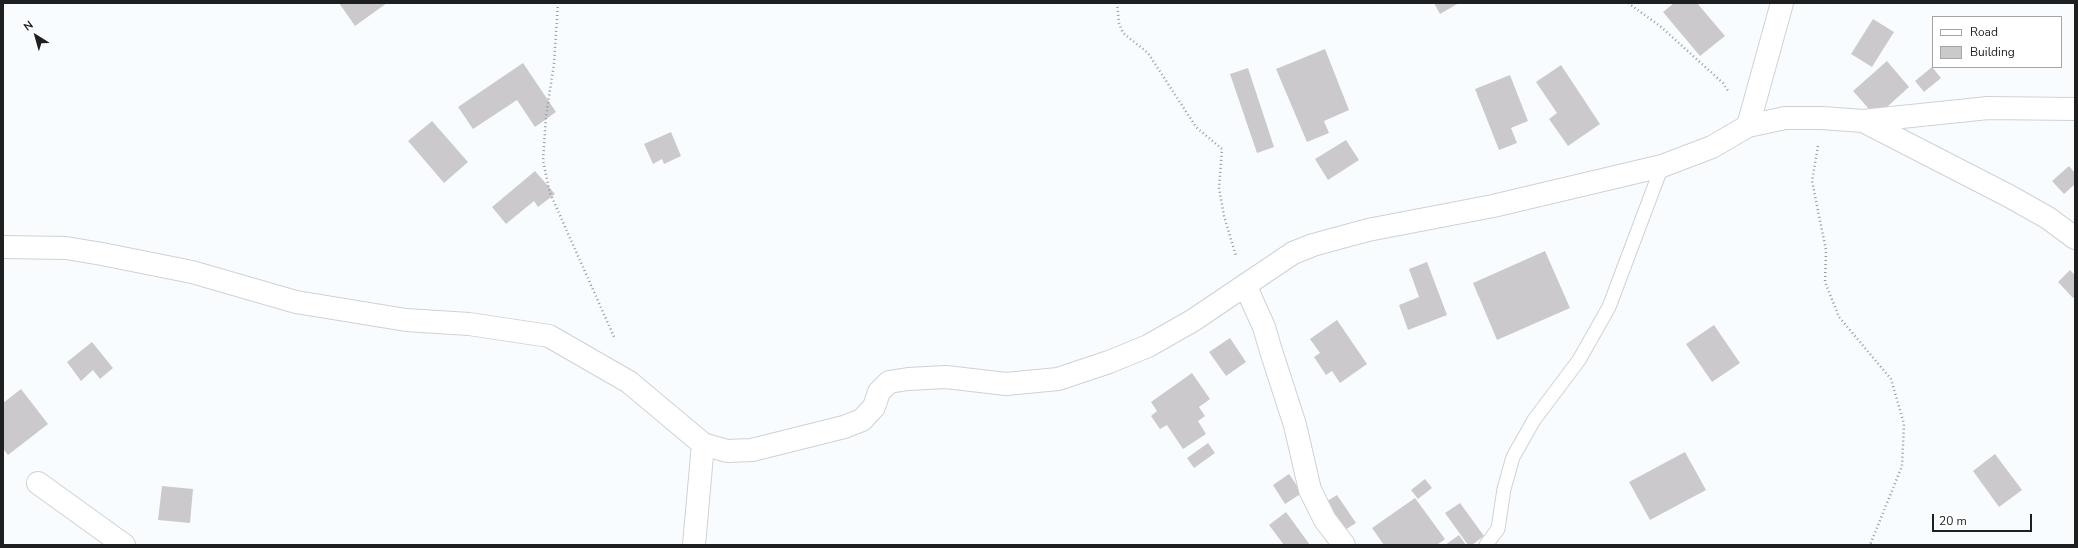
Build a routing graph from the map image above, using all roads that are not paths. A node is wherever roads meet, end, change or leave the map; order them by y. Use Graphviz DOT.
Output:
graph roads {
  1 [pos="1782,3"];
  2 [pos="2075,109"];
  3 [pos="1863,121"];
  4 [pos="1748,126"];
  5 [pos="1662,166"];
  6 [pos="2075,238"];
  7 [pos="3,247"];
  8 [pos="1245,285"];
  9 [pos="703,444"];
  10 [pos="38,483"];
  11 [pos="124,545"];
  12 [pos="694,545"];
  13 [pos="1344,545"];
  14 [pos="1486,545"];
  1 -- 4 [label="street"];
  2 -- 3 [label="street"];
  3 -- 4 [label="street"];
  3 -- 6 [label="street"];
  4 -- 5 [label="street"];
  5 -- 8 [label="street"];
  5 -- 14 [label="lane"];
  7 -- 9 [label="street"];
  8 -- 9 [label="street"];
  8 -- 13 [label="street"];
  9 -- 12 [label="street"];
  10 -- 11 [label="street"];
}
